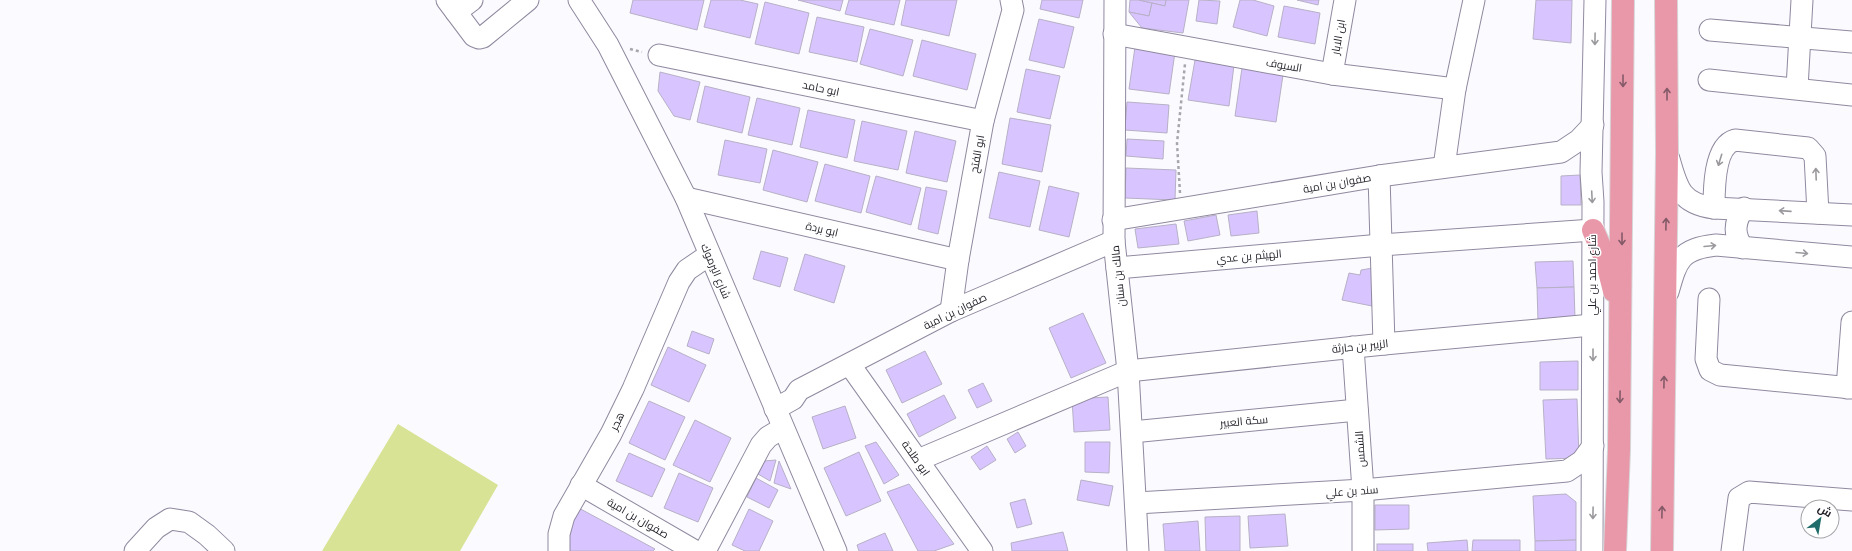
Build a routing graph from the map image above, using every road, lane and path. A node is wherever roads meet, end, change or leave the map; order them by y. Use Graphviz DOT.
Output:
graph roads {
  1 [pos="528,0"];
  2 [pos="579,0"];
  3 [pos="1011,0"];
  4 [pos="1115,0"];
  5 [pos="1345,0"];
  6 [pos="1474,0"];
  7 [pos="1595,0"];
  8 [pos="1623,0"];
  9 [pos="1666,0"];
  10 [pos="1802,0"];
  11 [pos="459,4"];
  12 [pos="1710,30"];
  13 [pos="1114,34"];
  14 [pos="1800,37"];
  15 [pos="1852,42"];
  16 [pos="608,45"];
  17 [pos="1187,48"];
  18 [pos="659,55"];
  19 [pos="1332,74"];
  20 [pos="1709,80"];
  21 [pos="1796,88"];
  22 [pos="1456,89"];
  23 [pos="1852,95"];
  24 [pos="983,121"];
  25 [pos="1593,124"];
  26 [pos="1561,152"];
  27 [pos="1667,153"];
  28 [pos="1444,168"];
  29 [pos="1591,172"];
  30 [pos="1379,176"];
  31 [pos="686,198"];
  32 [pos="1714,208"];
  33 [pos="1744,208"];
  34 [pos="1181,209"];
  35 [pos="1818,213"];
  36 [pos="1852,215"];
  37 [pos="1113,220"];
  38 [pos="1592,230"];
  39 [pos="1114,241"];
  40 [pos="1381,245"];
  41 [pos="1743,248"];
  42 [pos="1852,257"];
  43 [pos="958,260"];
  44 [pos="713,264"];
  45 [pos="1117,268"];
  46 [pos="1709,299"];
  47 [pos="1665,304"];
  48 [pos="951,311"];
  49 [pos="1621,317"];
  50 [pos="1852,322"];
  51 [pos="1592,325"];
  52 [pos="1384,344"];
  53 [pos="1353,347"];
  54 [pos="850,365"];
  55 [pos="1128,371"];
  56 [pos="1850,388"];
  57 [pos="772,402"];
  58 [pos="1357,410"];
  59 [pos="1132,432"];
  60 [pos="786,436"];
  61 [pos="1593,446"];
  62 [pos="918,460"];
  63 [pos="1567,471"];
  64 [pos="581,485"];
  65 [pos="1363,490"];
  66 [pos="1593,491"];
  67 [pos="1852,500"];
  68 [pos="1136,502"];
  69 [pos="1617,544"];
  70 [pos="135,551"];
  71 [pos="224,551"];
  72 [pos="559,551"];
  73 [pos="695,551"];
  74 [pos="705,551"];
  75 [pos="836,551"];
  76 [pos="982,551"];
  77 [pos="1138,551"];
  78 [pos="1364,551"];
  79 [pos="1592,551"];
  80 [pos="1662,551"];
  81 [pos="1732,551"];
  1 -- 11 [label="street"];
  2 -- 16 [label="street, شارع اليرموك"];
  3 -- 24 [label="street, ابو الفتح"];
  4 -- 13 [label="street, مالك بن سنان"];
  5 -- 19 [label="street, ابن الابار"];
  6 -- 22 [label="street"];
  7 -- 25 [label="street, شارع احمد بن علي, one-way"];
  8 -- 49 [label="main road, one-way"];
  27 -- 9 [label="main road, one-way"];
  10 -- 14 [label="street"];
  12 -- 14 [label="street"];
  13 -- 17 [label="street, السيوف"];
  13 -- 37 [label="street, مالك بن سنان"];
  14 -- 15 [label="street"];
  14 -- 21 [label="street"];
  16 -- 18 [label="path"];
  16 -- 31 [label="street, شارع اليرموك"];
  17 -- 19 [label="street, السيوف"];
  17 -- 34 [label="path"];
  18 -- 24 [label="street, ابو حامد"];
  19 -- 22 [label="street, السيوف"];
  20 -- 21 [label="street"];
  21 -- 23 [label="street"];
  22 -- 28 [label="street"];
  24 -- 43 [label="street, ابو الفتح"];
  25 -- 26 [label="street, صفوان بن امية"];
  25 -- 29 [label="street, شارع احمد بن علي"];
  26 -- 28 [label="street, صفوان بن امية"];
  26 -- 29 [label="street"];
  27 -- 32 [label="street"];
  47 -- 27 [label="main road, one-way"];
  28 -- 30 [label="street, صفوان بن امية"];
  29 -- 38 [label="street, شارع احمد بن علي, one-way"];
  30 -- 34 [label="street, صفوان بن امية"];
  30 -- 40 [label="street"];
  31 -- 43 [label="street, ابو بردة"];
  31 -- 44 [label="street, شارع اليرموك"];
  32 -- 33 [label="street"];
  35 -- 32 [label="street, one-way"];
  35 -- 33 [label="street, one-way"];
  33 -- 41 [label="street"];
  34 -- 37 [label="street, صفوان بن امية"];
  35 -- 36 [label="street"];
  37 -- 39 [label="street, مالك بن سنان"];
  38 -- 40 [label="street, الهيثم بن عدي"];
  38 -- 49 [label="main road"];
  38 -- 51 [label="street, شارع احمد بن علي"];
  39 -- 45 [label="street, مالك بن سنان"];
  39 -- 48 [label="street, صفوان بن امية"];
  40 -- 45 [label="street, الهيثم بن عدي"];
  40 -- 52 [label="street"];
  41 -- 42 [label="street, one-way"];
  47 -- 41 [label="street, one-way"];
  43 -- 48 [label="street, ابو الفتح"];
  44 -- 57 [label="street, شارع اليرموك"];
  44 -- 64 [label="street, هجر"];
  45 -- 55 [label="street, مالك بن سنان"];
  46 -- 56 [label="street"];
  80 -- 47 [label="main road, one-way"];
  48 -- 54 [label="street, صفوان بن امية"];
  49 -- 69 [label="main road, one-way"];
  50 -- 56 [label="street"];
  51 -- 52 [label="street, الزبير بن حارثة"];
  51 -- 61 [label="street, شارع احمد بن علي, one-way"];
  52 -- 53 [label="street, الزبير بن حارثة"];
  53 -- 55 [label="street, الزبير بن حارثة"];
  53 -- 58 [label="street, الشمس"];
  54 -- 57 [label="street, صفوان بن امية"];
  54 -- 62 [label="street, ابو طلحة"];
  55 -- 59 [label="street, مالك بن سنان"];
  55 -- 62 [label="street, الزبير بن حارثة"];
  57 -- 60 [label="street, شارع اليرموك"];
  58 -- 59 [label="street, سكة العبير"];
  58 -- 65 [label="street, الشمس"];
  59 -- 68 [label="street, مالك بن سنان"];
  60 -- 74 [label="street"];
  60 -- 75 [label="street, شارع اليرموك"];
  61 -- 63 [label="street"];
  61 -- 66 [label="street, شارع احمد بن علي"];
  62 -- 76 [label="street, ابو طلحة"];
  63 -- 65 [label="street, سند بن علي"];
  63 -- 66 [label="street"];
  64 -- 72 [label="street, هجر"];
  64 -- 73 [label="street, صفوان بن امية"];
  65 -- 68 [label="street, سند بن علي"];
  65 -- 78 [label="street, الشمس"];
  66 -- 79 [label="street, شارع احمد بن علي, one-way"];
  67 -- 81 [label="street"];
  68 -- 77 [label="street, مالك بن سنان"];
  70 -- 71 [label="street"];
}
